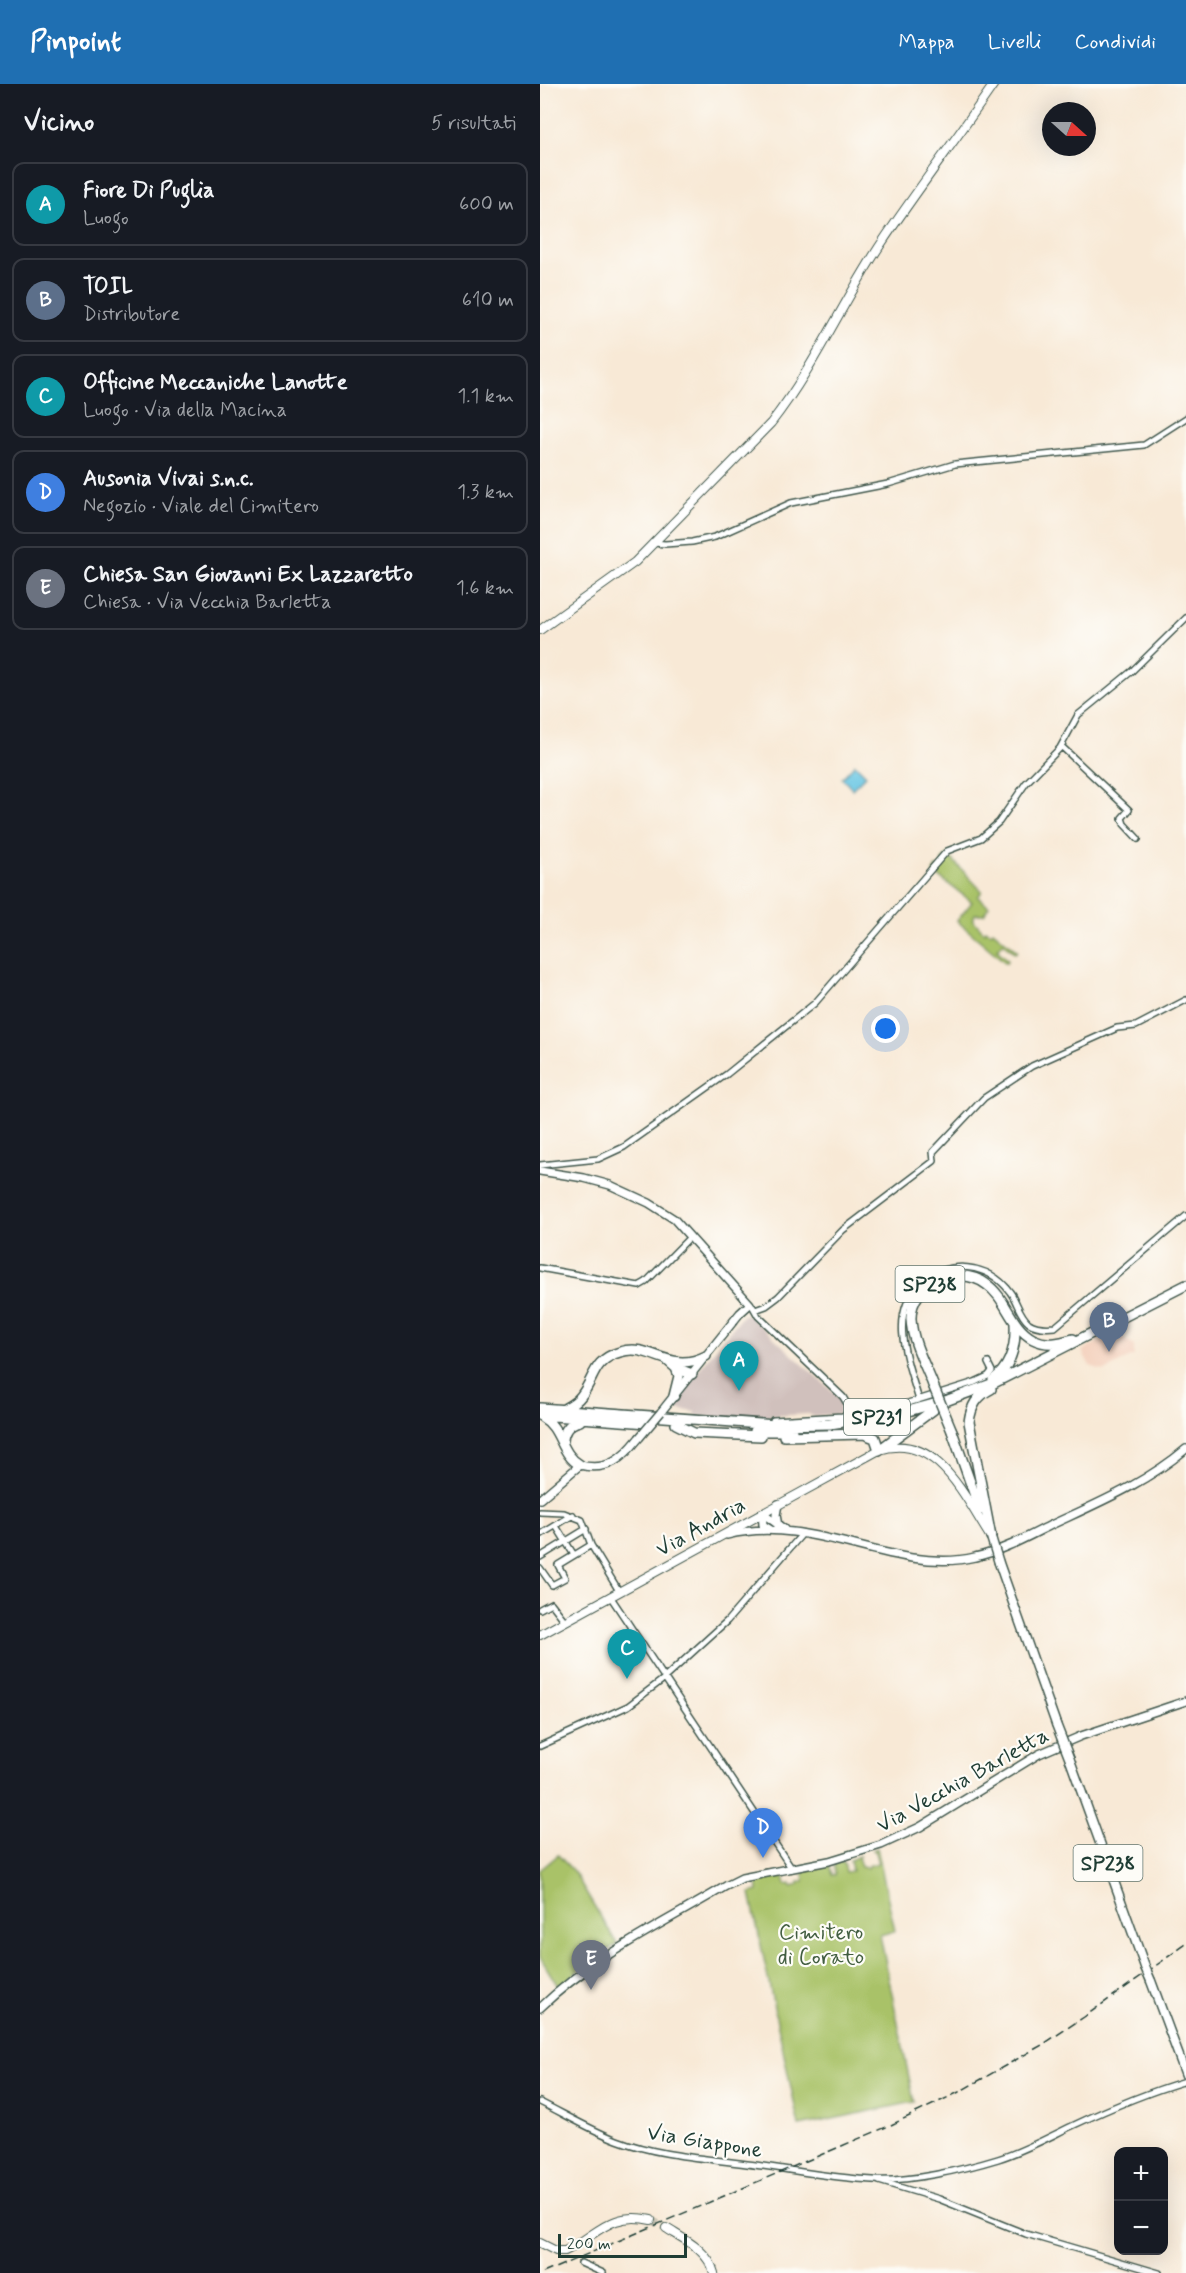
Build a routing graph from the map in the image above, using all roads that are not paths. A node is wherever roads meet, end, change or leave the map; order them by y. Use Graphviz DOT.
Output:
graph roads {
  1 [pos="994,84"];
  2 [pos="1186,418"];
  3 [pos="654,543"];
  4 [pos="1186,618"];
  5 [pos="540,630"];
  6 [pos="1061,746"];
  7 [pos="1138,839"];
  8 [pos="1186,1000"];
  9 [pos="540,1165"];
  10 [pos="540,1171"];
  11 [pos="1186,1216"];
  12 [pos="690,1237"];
  13 [pos="540,1268"];
  14 [pos="1186,1285"];
  15 [pos="1186,1292"];
  16 [pos="752,1307"];
  17 [pos="1135,1312"];
  18 [pos="1015,1323"];
  19 [pos="706,1356"];
  20 [pos="988,1364"];
  21 [pos="680,1366"];
  22 [pos="692,1374"];
  23 [pos="1004,1381"];
  24 [pos="586,1390"];
  25 [pos="674,1396"];
  26 [pos="953,1399"];
  27 [pos="919,1400"];
  28 [pos="540,1408"];
  29 [pos="562,1410"];
  30 [pos="933,1410"];
  31 [pos="853,1414"];
  32 [pos="540,1416"];
  33 [pos="614,1418"];
  34 [pos="773,1419"];
  35 [pos="676,1424"];
  36 [pos="563,1445"];
  37 [pos="1186,1449"];
  38 [pos="879,1450"];
  39 [pos="580,1465"];
  40 [pos="540,1499"];
  41 [pos="778,1504"];
  42 [pos="540,1512"];
  43 [pos="762,1513"];
  44 [pos="573,1515"];
  45 [pos="556,1526"];
  46 [pos="778,1526"];
  47 [pos="586,1529"];
  48 [pos="771,1530"];
  49 [pos="786,1530"];
  50 [pos="803,1533"];
  51 [pos="540,1535"];
  52 [pos="991,1537"];
  53 [pos="716,1538"];
  54 [pos="566,1542"];
  55 [pos="591,1545"];
  56 [pos="574,1555"];
  57 [pos="540,1557"];
  58 [pos="540,1568"];
  59 [pos="619,1591"];
  60 [pos="608,1597"];
  61 [pos="540,1609"];
  62 [pos="565,1621"];
  63 [pos="540,1635"];
  64 [pos="663,1680"];
  65 [pos="1186,1701"];
  66 [pos="540,1746"];
  67 [pos="790,1869"];
  68 [pos="540,2008"];
  69 [pos="1186,2075"];
  70 [pos="1186,2081"];
  71 [pos="540,2102"];
  72 [pos="874,2180"];
  73 [pos="651,2220"];
  74 [pos="666,2228"];
  75 [pos="540,2243"];
  76 [pos="581,2263"];
  77 [pos="603,2273"];
  78 [pos="714,2273"];
  79 [pos="1159,2273"];
  1 -- 3 [label="main road"];
  2 -- 3 [label="street"];
  3 -- 5 [label="main road"];
  4 -- 6 [label="street"];
  6 -- 7 [label="street"];
  6 -- 9 [label="street"];
  8 -- 16 [label="street"];
  10 -- 12 [label="street"];
  11 -- 27 [label="street"];
  12 -- 13 [label="street"];
  12 -- 16 [label="street"];
  14 -- 17 [label="highway, SP231"];
  15 -- 23 [label="highway, SP231"];
  16 -- 19 [label="street"];
  16 -- 31 [label="street"];
  17 -- 18 [label="highway"];
  17 -- 26 [label="highway, SP231"];
  18 -- 26 [label="highway"];
  18 -- 52 [label="highway, SP238, bridge"];
  19 -- 21 [label="highway"];
  19 -- 22 [label="street"];
  20 -- 27 [label="street"];
  21 -- 22 [label="highway"];
  21 -- 24 [label="highway"];
  21 -- 25 [label="highway"];
  22 -- 25 [label="street"];
  23 -- 30 [label="highway, SP231"];
  23 -- 52 [label="highway"];
  24 -- 29 [label="highway"];
  24 -- 33 [label="highway"];
  25 -- 39 [label="street, bridge"];
  26 -- 33 [label="highway, SP231"];
  27 -- 31 [label="street"];
  28 -- 29 [label="highway, SP231"];
  29 -- 33 [label="highway, SP231"];
  30 -- 35 [label="highway, SP231"];
  30 -- 38 [label="highway"];
  31 -- 34 [label="street"];
  32 -- 33 [label="highway, SP231"];
  32 -- 36 [label="highway"];
  33 -- 35 [label="highway, SP231"];
  33 -- 36 [label="highway"];
  35 -- 38 [label="highway"];
  36 -- 39 [label="highway"];
  37 -- 50 [label="street"];
  38 -- 41 [label="main road, Via Andria"];
  38 -- 52 [label="main road"];
  39 -- 40 [label="street"];
  41 -- 43 [label="main road, Via Andria"];
  41 -- 46 [label="street"];
  42 -- 44 [label="street"];
  43 -- 46 [label="street"];
  43 -- 48 [label="street"];
  43 -- 53 [label="main road, Via Andria"];
  44 -- 45 [label="street"];
  44 -- 47 [label="street"];
  45 -- 51 [label="street"];
  45 -- 54 [label="street"];
  46 -- 49 [label="street"];
  47 -- 54 [label="street"];
  47 -- 55 [label="street"];
  48 -- 49 [label="street"];
  48 -- 53 [label="street"];
  49 -- 50 [label="street"];
  50 -- 64 [label="street"];
  52 -- 69 [label="main road, SP238, bridge"];
  53 -- 59 [label="main road, Via Andria"];
  54 -- 56 [label="street"];
  54 -- 57 [label="street"];
  55 -- 56 [label="street"];
  55 -- 59 [label="street"];
  56 -- 58 [label="street"];
  59 -- 60 [label="main road, Via Andria"];
  60 -- 62 [label="main road, Via Andria"];
  60 -- 64 [label="street"];
  61 -- 62 [label="street"];
  62 -- 63 [label="main road, Via Andria"];
  64 -- 66 [label="street"];
  64 -- 67 [label="street"];
  65 -- 67 [label="street, Via Vecchia Barletta"];
  67 -- 68 [label="street, Via Vecchia Barletta"];
  70 -- 72 [label="street"];
  71 -- 72 [label="street, Via Giappone"];
  72 -- 79 [label="street"];
  73 -- 75 [label="main road"];
  74 -- 78 [label="main road"];
  76 -- 77 [label="street"];
}
